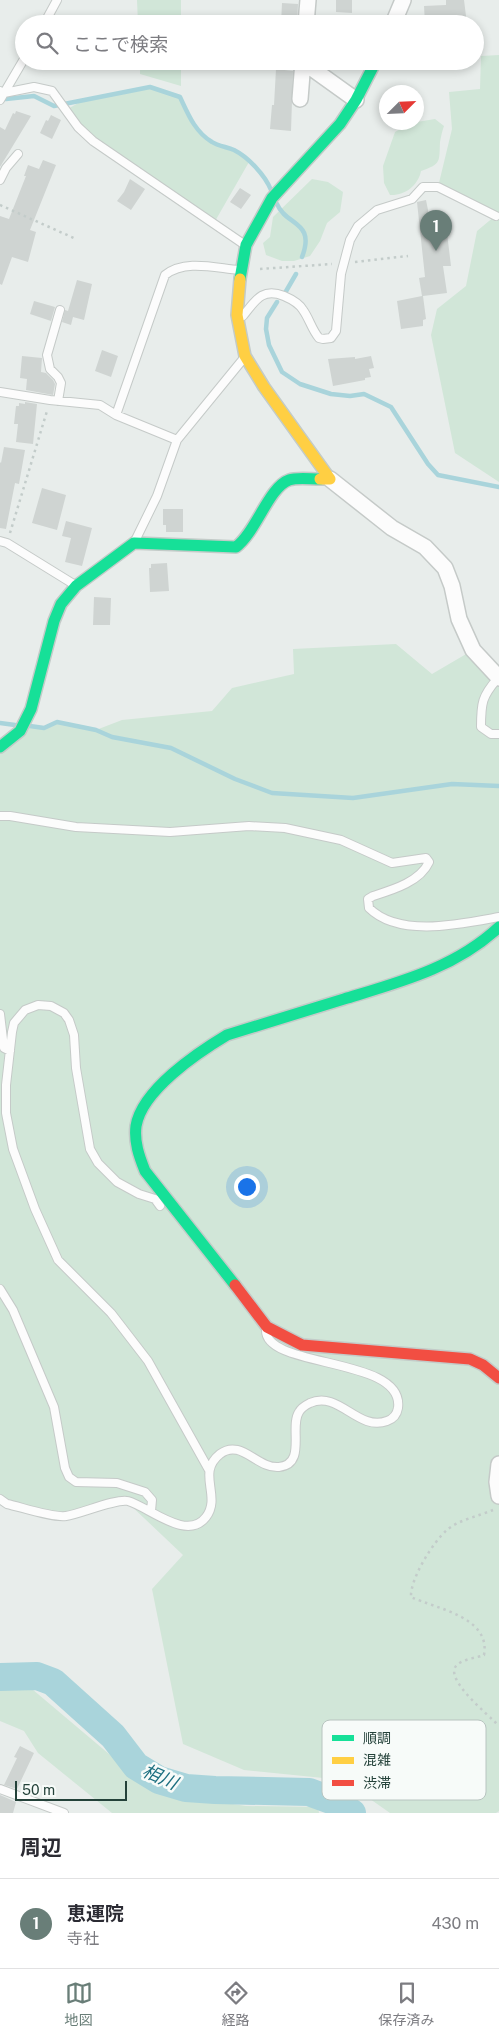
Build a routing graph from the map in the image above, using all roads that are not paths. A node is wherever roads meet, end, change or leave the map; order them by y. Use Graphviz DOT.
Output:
graph roads {
  1 [pos="57,0"];
  2 [pos="308,0"];
  3 [pos="404,0"];
  4 [pos="49,15"];
  5 [pos="307,15"];
  6 [pos="397,15"];
  7 [pos="17,70"];
  8 [pos="302,70"];
  9 [pos="314,70"];
  10 [pos="371,70"];
  11 [pos="2,95"];
  12 [pos="300,99"];
  13 [pos="356,100"];
  14 [pos="18,154"];
  15 [pos="0,180"];
  16 [pos="496,216"];
  17 [pos="246,245"];
  18 [pos="241,270"];
  19 [pos="60,310"];
  20 [pos="238,322"];
  21 [pos="245,356"];
  22 [pos="0,392"];
  23 [pos="54,401"];
  24 [pos="116,415"];
  25 [pos="177,440"];
  26 [pos="330,479"];
  27 [pos="4,542"];
  28 [pos="134,543"];
  29 [pos="76,586"];
  30 [pos="499,678"];
  31 [pos="499,734"];
  32 [pos="0,747"];
  33 [pos="0,816"];
  34 [pos="499,917"];
  35 [pos="499,927"];
  36 [pos="0,1014"];
  37 [pos="10,1051"];
  38 [pos="169,1204"];
  39 [pos="0,1289"];
  40 [pos="267,1327"];
  41 [pos="499,1378"];
  42 [pos="499,1464"];
  43 [pos="209,1470"];
  44 [pos="499,1496"];
  45 [pos="0,1499"];
  46 [pos="151,1511"];
  47 [pos="0,1788"];
  48 [pos="64,1813"];
  1 -- 4 [label="lane"];
  2 -- 5 [label="street"];
  3 -- 6 [label="street"];
  7 -- 11 [label="lane"];
  8 -- 12 [label="street"];
  9 -- 13 [label="street"];
  10 -- 13 [label="street"];
  11 -- 17 [label="lane"];
  13 -- 17 [label="street"];
  14 -- 15 [label="lane"];
  16 -- 20 [label="lane"];
  17 -- 18 [label="street"];
  18 -- 20 [label="street"];
  18 -- 24 [label="lane"];
  19 -- 23 [label="lane"];
  20 -- 21 [label="street"];
  21 -- 25 [label="lane"];
  21 -- 26 [label="street"];
  22 -- 23 [label="lane"];
  23 -- 24 [label="lane"];
  24 -- 25 [label="lane"];
  25 -- 28 [label="lane"];
  26 -- 28 [label="street"];
  26 -- 30 [label="street"];
  27 -- 29 [label="lane"];
  28 -- 29 [label="street"];
  29 -- 32 [label="street"];
  30 -- 31 [label="lane"];
  33 -- 34 [label="lane"];
  35 -- 38 [label="street"];
  36 -- 37 [label="lane"];
  37 -- 38 [label="lane"];
  37 -- 43 [label="lane"];
  38 -- 40 [label="street"];
  39 -- 46 [label="lane"];
  40 -- 41 [label="street"];
  40 -- 43 [label="lane"];
  42 -- 44 [label="street"];
  43 -- 46 [label="lane"];
  45 -- 46 [label="lane"];
  47 -- 48 [label="lane"];
}
